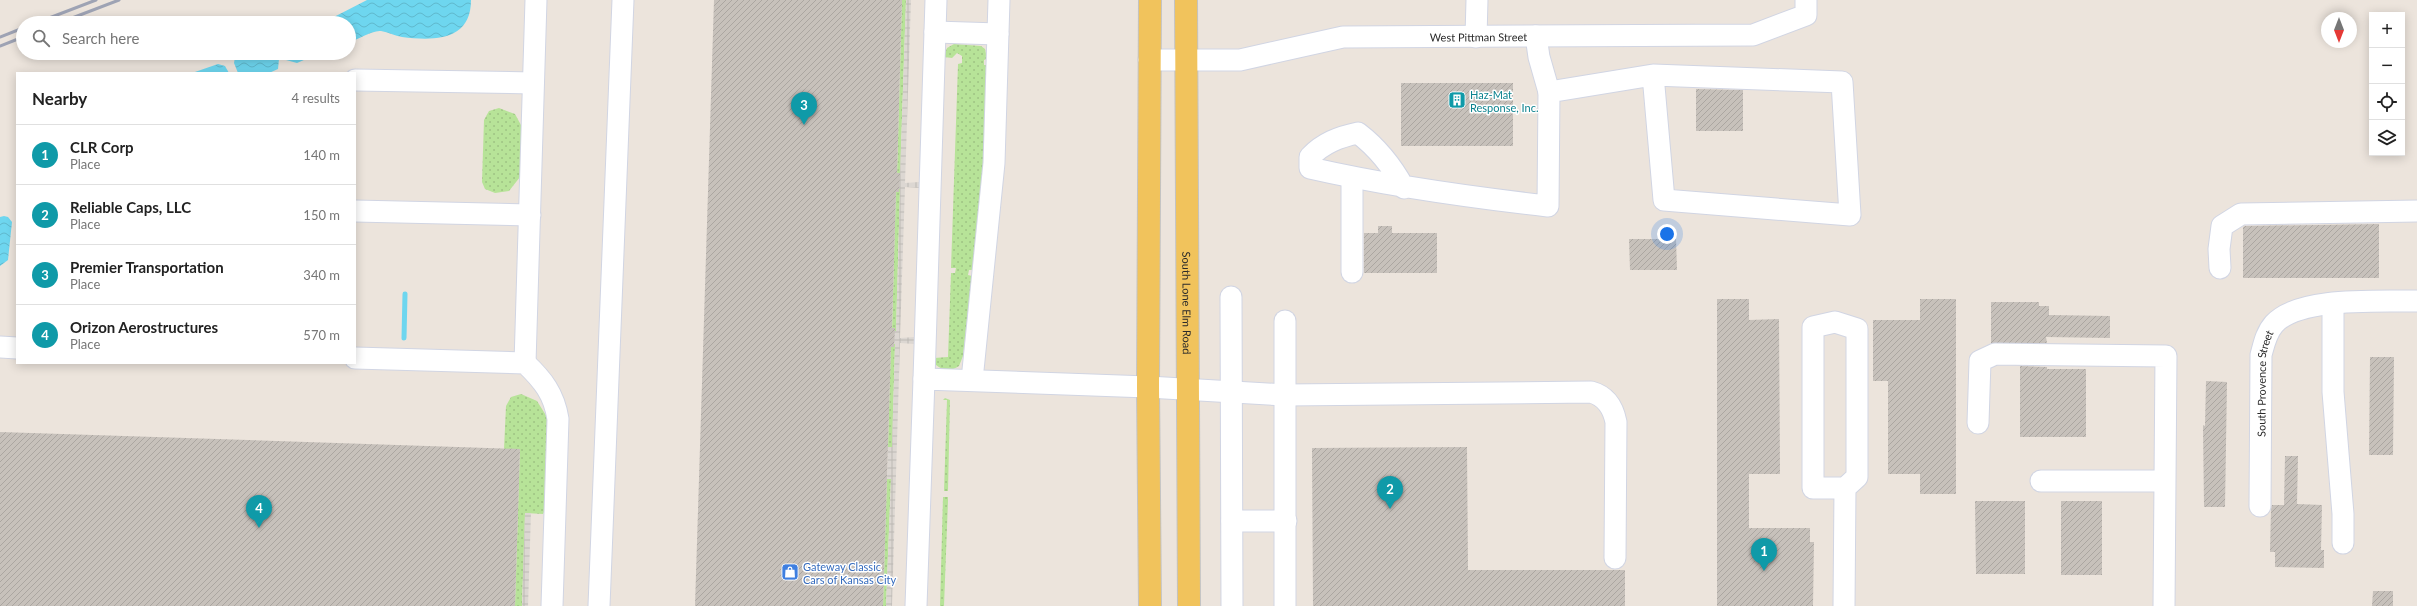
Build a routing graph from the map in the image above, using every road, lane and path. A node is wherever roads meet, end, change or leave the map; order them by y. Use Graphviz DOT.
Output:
graph roads {
  1 [pos="536,0"];
  2 [pos="623,0"];
  3 [pos="936,0"];
  4 [pos="999,0"];
  5 [pos="1150,0"];
  6 [pos="1186,0"];
  7 [pos="1477,0"];
  8 [pos="1806,8"];
  9 [pos="935,32"];
  10 [pos="998,34"];
  11 [pos="1536,36"];
  12 [pos="1476,37"];
  13 [pos="1149,60"];
  14 [pos="1187,60"];
  15 [pos="1653,76"];
  16 [pos="356,80"];
  17 [pos="533,83"];
  18 [pos="1549,92"];
  19 [pos="1352,178"];
  20 [pos="1404,188"];
  21 [pos="356,211"];
  22 [pos="2417,211"];
  23 [pos="530,215"];
  24 [pos="2220,268"];
  25 [pos="1352,272"];
  26 [pos="1231,296"];
  27 [pos="2417,301"];
  28 [pos="2331,304"];
  29 [pos="1285,321"];
  30 [pos="0,347"];
  31 [pos="16,348"];
  32 [pos="356,358"];
  33 [pos="525,363"];
  34 [pos="924,380"];
  35 [pos="972,380"];
  36 [pos="1148,387"];
  37 [pos="1186,389"];
  38 [pos="1232,393"];
  39 [pos="1286,395"];
  40 [pos="1978,423"];
  41 [pos="2041,481"];
  42 [pos="2163,481"];
  43 [pos="1845,488"];
  44 [pos="2260,506"];
  45 [pos="1232,521"];
  46 [pos="1286,521"];
  47 [pos="2343,543"];
  48 [pos="1615,558"];
  49 [pos="552,606"];
  50 [pos="599,606"];
  51 [pos="916,606"];
  52 [pos="1150,606"];
  53 [pos="1189,606"];
  54 [pos="1232,606"];
  55 [pos="1285,606"];
  56 [pos="1844,606"];
  57 [pos="2164,606"];
  1 -- 17 [label="street"];
  2 -- 50 [label="street"];
  3 -- 9 [label="street"];
  4 -- 10 [label="street"];
  5 -- 13 [label="main road"];
  6 -- 14 [label="main road, South Lone Elm Road"];
  7 -- 12 [label="street"];
  8 -- 11 [label="street, West Pittman Street"];
  9 -- 10 [label="street"];
  9 -- 34 [label="street"];
  10 -- 35 [label="street"];
  11 -- 12 [label="street, West Pittman Street"];
  11 -- 18 [label="street"];
  12 -- 14 [label="street, West Pittman Street"];
  13 -- 14 [label="street, West Pittman Street"];
  13 -- 36 [label="main road"];
  14 -- 37 [label="main road, South Lone Elm Road"];
  15 -- 15 [label="street"];
  15 -- 18 [label="street"];
  16 -- 17 [label="street"];
  17 -- 23 [label="street"];
  18 -- 20 [label="street"];
  19 -- 20 [label="street"];
  19 -- 20 [label="street"];
  19 -- 25 [label="street"];
  21 -- 23 [label="street"];
  22 -- 24 [label="street"];
  23 -- 33 [label="street"];
  26 -- 38 [label="street"];
  27 -- 28 [label="street, South Provence Street"];
  28 -- 44 [label="street, South Provence Street"];
  28 -- 47 [label="street"];
  29 -- 39 [label="street"];
  30 -- 31 [label="street"];
  32 -- 33 [label="street"];
  33 -- 49 [label="street"];
  34 -- 35 [label="street"];
  34 -- 51 [label="street"];
  35 -- 36 [label="street"];
  36 -- 37 [label="street"];
  36 -- 52 [label="main road"];
  37 -- 38 [label="street"];
  37 -- 53 [label="main road, South Lone Elm Road"];
  38 -- 39 [label="street"];
  38 -- 45 [label="street"];
  39 -- 46 [label="street"];
  39 -- 48 [label="street"];
  40 -- 42 [label="street"];
  41 -- 42 [label="street"];
  42 -- 57 [label="street"];
  43 -- 43 [label="street"];
  43 -- 56 [label="street"];
  45 -- 46 [label="street"];
  45 -- 54 [label="street"];
  46 -- 55 [label="street"];
}
